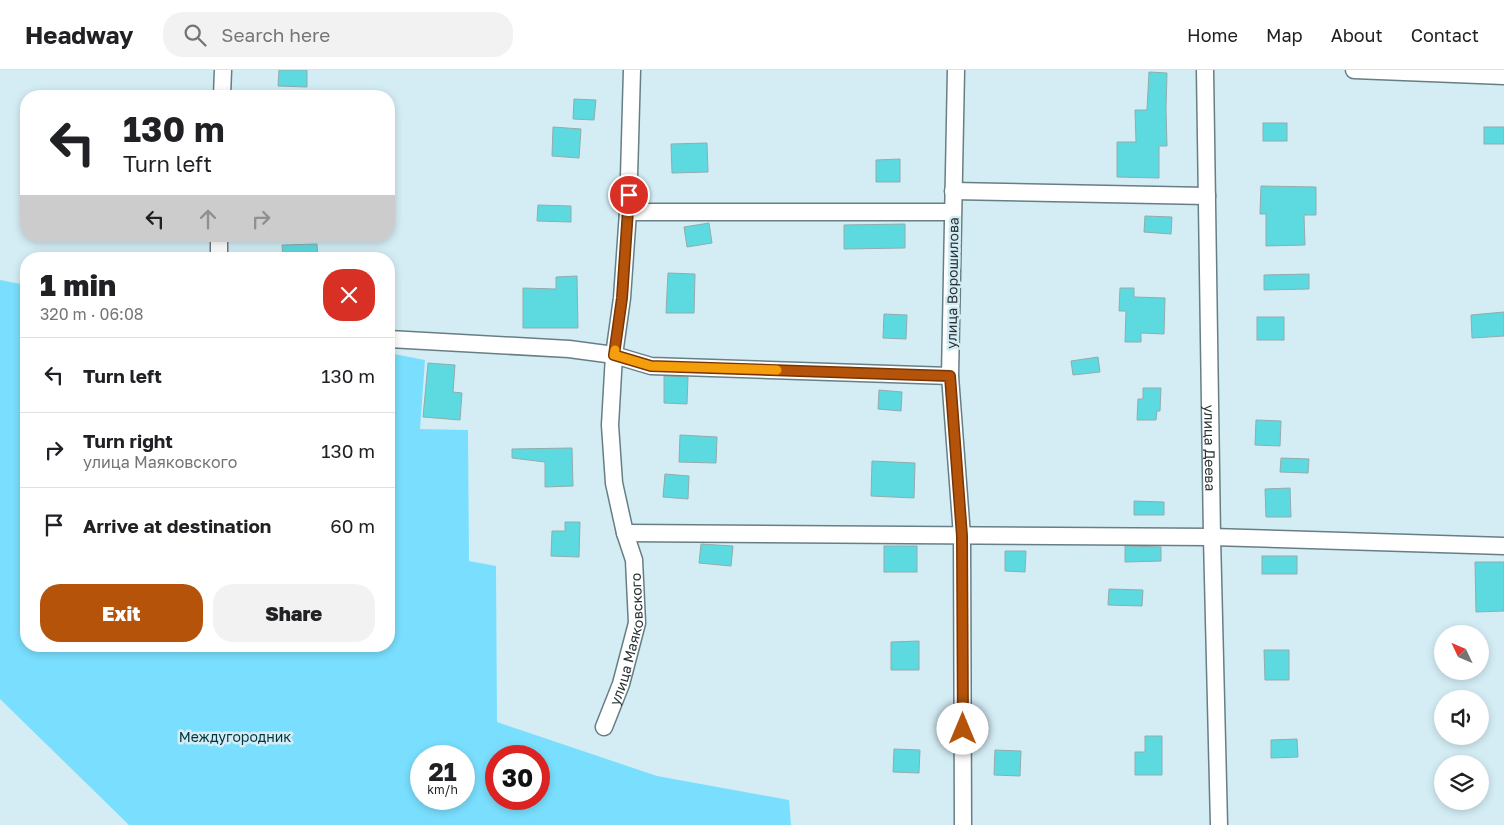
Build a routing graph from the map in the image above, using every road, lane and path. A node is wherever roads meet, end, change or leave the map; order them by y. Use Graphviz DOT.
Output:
graph roads {
  1 [pos="224,70"];
  2 [pos="632,70"];
  3 [pos="956,70"];
  4 [pos="1205,70"];
  5 [pos="1354,70"];
  6 [pos="1504,76"];
  7 [pos="222,90"];
  8 [pos="953,190"];
  9 [pos="1207,196"];
  10 [pos="628,212"];
  11 [pos="952,212"];
  12 [pos="395,339"];
  13 [pos="614,355"];
  14 [pos="950,376"];
  15 [pos="625,533"];
  16 [pos="962,536"];
  17 [pos="1212,537"];
  18 [pos="1504,546"];
  19 [pos="604,727"];
  20 [pos="964,825"];
  21 [pos="1219,825"];
  1 -- 7 [label="street"];
  2 -- 10 [label="street, улица Маяковского"];
  3 -- 8 [label="street, улица Ворошилова"];
  4 -- 9 [label="street, улица Деева"];
  5 -- 6 [label="street"];
  8 -- 9 [label="street"];
  8 -- 11 [label="street, улица Ворошилова"];
  9 -- 17 [label="street, улица Деева"];
  10 -- 11 [label="street"];
  10 -- 13 [label="street, улица Маяковского"];
  11 -- 14 [label="street, улица Ворошилова"];
  12 -- 13 [label="street"];
  13 -- 14 [label="street"];
  13 -- 15 [label="street, улица Маяковского"];
  14 -- 16 [label="street, улица Ворошилова"];
  15 -- 16 [label="street"];
  15 -- 19 [label="street, улица Маяковского"];
  16 -- 17 [label="street"];
  16 -- 20 [label="street, улица Ворошилова"];
  17 -- 18 [label="street"];
  17 -- 21 [label="street, улица Деева"];
}
